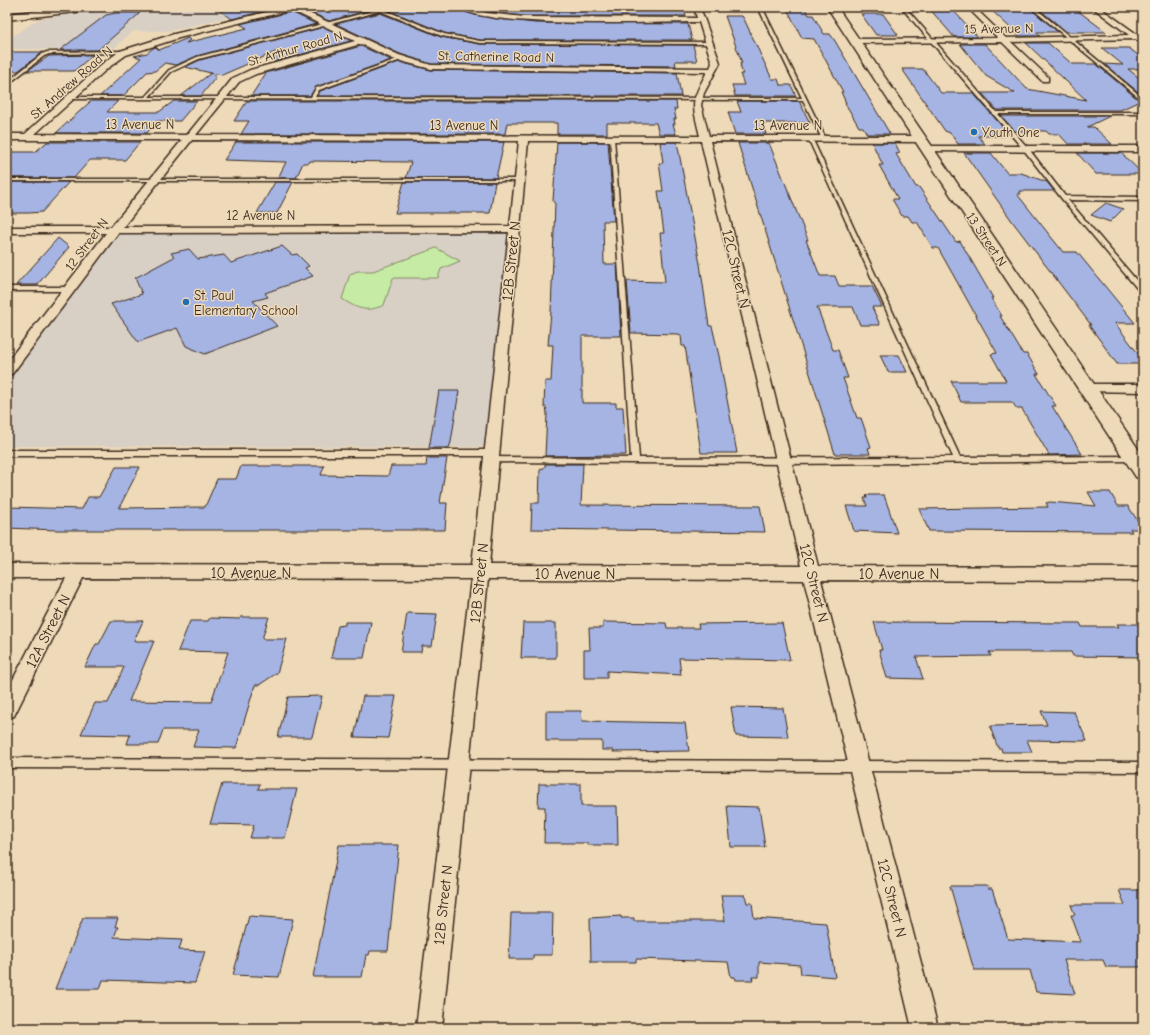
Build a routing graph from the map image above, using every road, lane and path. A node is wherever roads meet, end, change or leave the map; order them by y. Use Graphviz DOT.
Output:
graph roads {
  1 [pos="35,7"];
  2 [pos="45,7"];
  3 [pos="93,7"];
  4 [pos="294,7"];
  5 [pos="391,7"];
  6 [pos="462,7"];
  7 [pos="697,7"];
  8 [pos="760,7"];
  9 [pos="832,7"];
  10 [pos="903,7"];
  11 [pos="970,7"];
  12 [pos="1032,7"];
  13 [pos="1095,7"];
  14 [pos="77,10"];
  15 [pos="381,10"];
  16 [pos="21,11"];
  17 [pos="7,17"];
  18 [pos="701,20"];
  19 [pos="326,24"];
  20 [pos="7,27"];
  21 [pos="1140,37"];
  22 [pos="1069,39"];
  23 [pos="933,40"];
  24 [pos="1004,40"];
  25 [pos="362,41"];
  26 [pos="854,41"];
  27 [pos="1143,42"];
  28 [pos="709,43"];
  29 [pos="126,52"];
  30 [pos="400,59"];
  31 [pos="712,70"];
  32 [pos="1045,79"];
  33 [pos="7,84"];
  34 [pos="69,98"];
  35 [pos="146,98"];
  36 [pos="221,98"];
  37 [pos="312,98"];
  38 [pos="697,99"];
  39 [pos="804,99"];
  40 [pos="1143,100"];
  41 [pos="996,113"];
  42 [pos="1143,113"];
  43 [pos="7,137"];
  44 [pos="27,137"];
  45 [pos="191,137"];
  46 [pos="524,138"];
  47 [pos="612,138"];
  48 [pos="706,138"];
  49 [pos="810,138"];
  50 [pos="824,138"];
  51 [pos="923,144"];
  52 [pos="1026,149"];
  53 [pos="1143,149"];
  54 [pos="7,180"];
  55 [pos="155,180"];
  56 [pos="520,180"];
  57 [pos="1064,198"];
  58 [pos="1143,199"];
  59 [pos="115,229"];
  60 [pos="7,230"];
  61 [pos="514,230"];
  62 [pos="7,289"];
  63 [pos="70,289"];
  64 [pos="1143,292"];
  65 [pos="9,365"];
  66 [pos="1087,388"];
  67 [pos="1143,388"];
  68 [pos="7,453"];
  69 [pos="491,456"];
  70 [pos="636,460"];
  71 [pos="958,460"];
  72 [pos="783,461"];
  73 [pos="1139,465"];
  74 [pos="7,571"];
  75 [pos="78,572"];
  76 [pos="480,573"];
  77 [pos="811,574"];
  78 [pos="1143,574"];
  79 [pos="7,710"];
  80 [pos="7,763"];
  81 [pos="459,764"];
  82 [pos="860,766"];
  83 [pos="1143,767"];
  84 [pos="429,1028"];
  85 [pos="925,1028"];
  1 -- 16 [label="street"];
  2 -- 14 [label="street"];
  3 -- 14 [label="street"];
  4 -- 19 [label="street, St. Catherine Road N"];
  4 -- 29 [label="street, St. Andrew Road N"];
  5 -- 15 [label="lane"];
  6 -- 18 [label="street"];
  7 -- 18 [label="street"];
  8 -- 39 [label="lane"];
  9 -- 26 [label="street, 13 Street N"];
  10 -- 23 [label="lane"];
  11 -- 24 [label="street"];
  12 -- 22 [label="lane"];
  13 -- 21 [label="street"];
  14 -- 16 [label="street"];
  15 -- 19 [label="lane"];
  15 -- 28 [label="lane"];
  16 -- 17 [label="street"];
  16 -- 20 [label="street"];
  18 -- 28 [label="street"];
  19 -- 25 [label="street, St. Catherine Road N"];
  19 -- 35 [label="lane"];
  21 -- 22 [label="street, 15 Avenue N"];
  21 -- 27 [label="street"];
  22 -- 24 [label="street, 15 Avenue N"];
  22 -- 40 [label="lane"];
  23 -- 24 [label="street, 15 Avenue N"];
  23 -- 26 [label="street, 15 Avenue N"];
  23 -- 41 [label="lane"];
  24 -- 32 [label="street"];
  25 -- 30 [label="street, St. Catherine Road N"];
  25 -- 36 [label="street, St. Arthur Road N"];
  26 -- 51 [label="street, 13 Street N"];
  28 -- 31 [label="street"];
  29 -- 33 [label="lane"];
  29 -- 34 [label="street, St. Andrew Road N"];
  30 -- 31 [label="street, St. Catherine Road N"];
  30 -- 37 [label="lane"];
  31 -- 38 [label="street"];
  34 -- 35 [label="lane"];
  34 -- 44 [label="street, St. Andrew Road N"];
  35 -- 36 [label="lane"];
  36 -- 37 [label="lane"];
  36 -- 45 [label="street, St. Arthur Road N"];
  37 -- 38 [label="lane"];
  38 -- 39 [label="lane"];
  38 -- 48 [label="street, 12C Street N"];
  39 -- 50 [label="lane"];
  41 -- 42 [label="lane"];
  41 -- 52 [label="lane"];
  43 -- 44 [label="street, 13 Avenue N"];
  44 -- 45 [label="street, 13 Avenue N"];
  45 -- 46 [label="street, 13 Avenue N"];
  45 -- 55 [label="street, 12 Street N"];
  46 -- 47 [label="street, 13 Avenue N"];
  46 -- 56 [label="street, 12B Street N"];
  47 -- 48 [label="street, 13 Avenue N"];
  47 -- 70 [label="lane"];
  48 -- 49 [label="street, 13 Avenue N"];
  48 -- 72 [label="street, 12C Street N"];
  49 -- 50 [label="street, 13 Avenue N"];
  49 -- 71 [label="lane"];
  50 -- 51 [label="street, 13 Avenue N"];
  51 -- 52 [label="street, 13 Avenue N"];
  51 -- 66 [label="street, 13 Street N"];
  52 -- 53 [label="street, 13 Avenue N"];
  52 -- 57 [label="lane"];
  54 -- 55 [label="lane"];
  55 -- 56 [label="lane"];
  55 -- 59 [label="street, 12 Street N"];
  56 -- 61 [label="street, 12B Street N"];
  57 -- 58 [label="lane"];
  57 -- 64 [label="lane"];
  59 -- 60 [label="street, 12 Avenue N"];
  59 -- 61 [label="street, 12 Avenue N"];
  59 -- 63 [label="street, 12 Street N"];
  61 -- 69 [label="street, 12B Street N"];
  62 -- 63 [label="lane"];
  63 -- 65 [label="street, 12 Street N"];
  66 -- 67 [label="street"];
  66 -- 73 [label="street, 13 Street N"];
  68 -- 69 [label="lane"];
  69 -- 70 [label="lane"];
  69 -- 76 [label="street, 12B Street N"];
  70 -- 72 [label="lane"];
  71 -- 72 [label="lane"];
  71 -- 73 [label="lane"];
  72 -- 77 [label="street, 12C Street N"];
  74 -- 75 [label="street, 10 Avenue N"];
  75 -- 76 [label="street, 10 Avenue N"];
  75 -- 79 [label="street, 12A Street N"];
  76 -- 77 [label="street, 10 Avenue N"];
  76 -- 81 [label="street, 12B Street N"];
  77 -- 78 [label="street, 10 Avenue N"];
  77 -- 82 [label="street, 12C Street N"];
  80 -- 81 [label="lane"];
  81 -- 82 [label="lane"];
  81 -- 84 [label="street, 12B Street N"];
  82 -- 83 [label="lane"];
  82 -- 85 [label="street, 12C Street N"];
}
